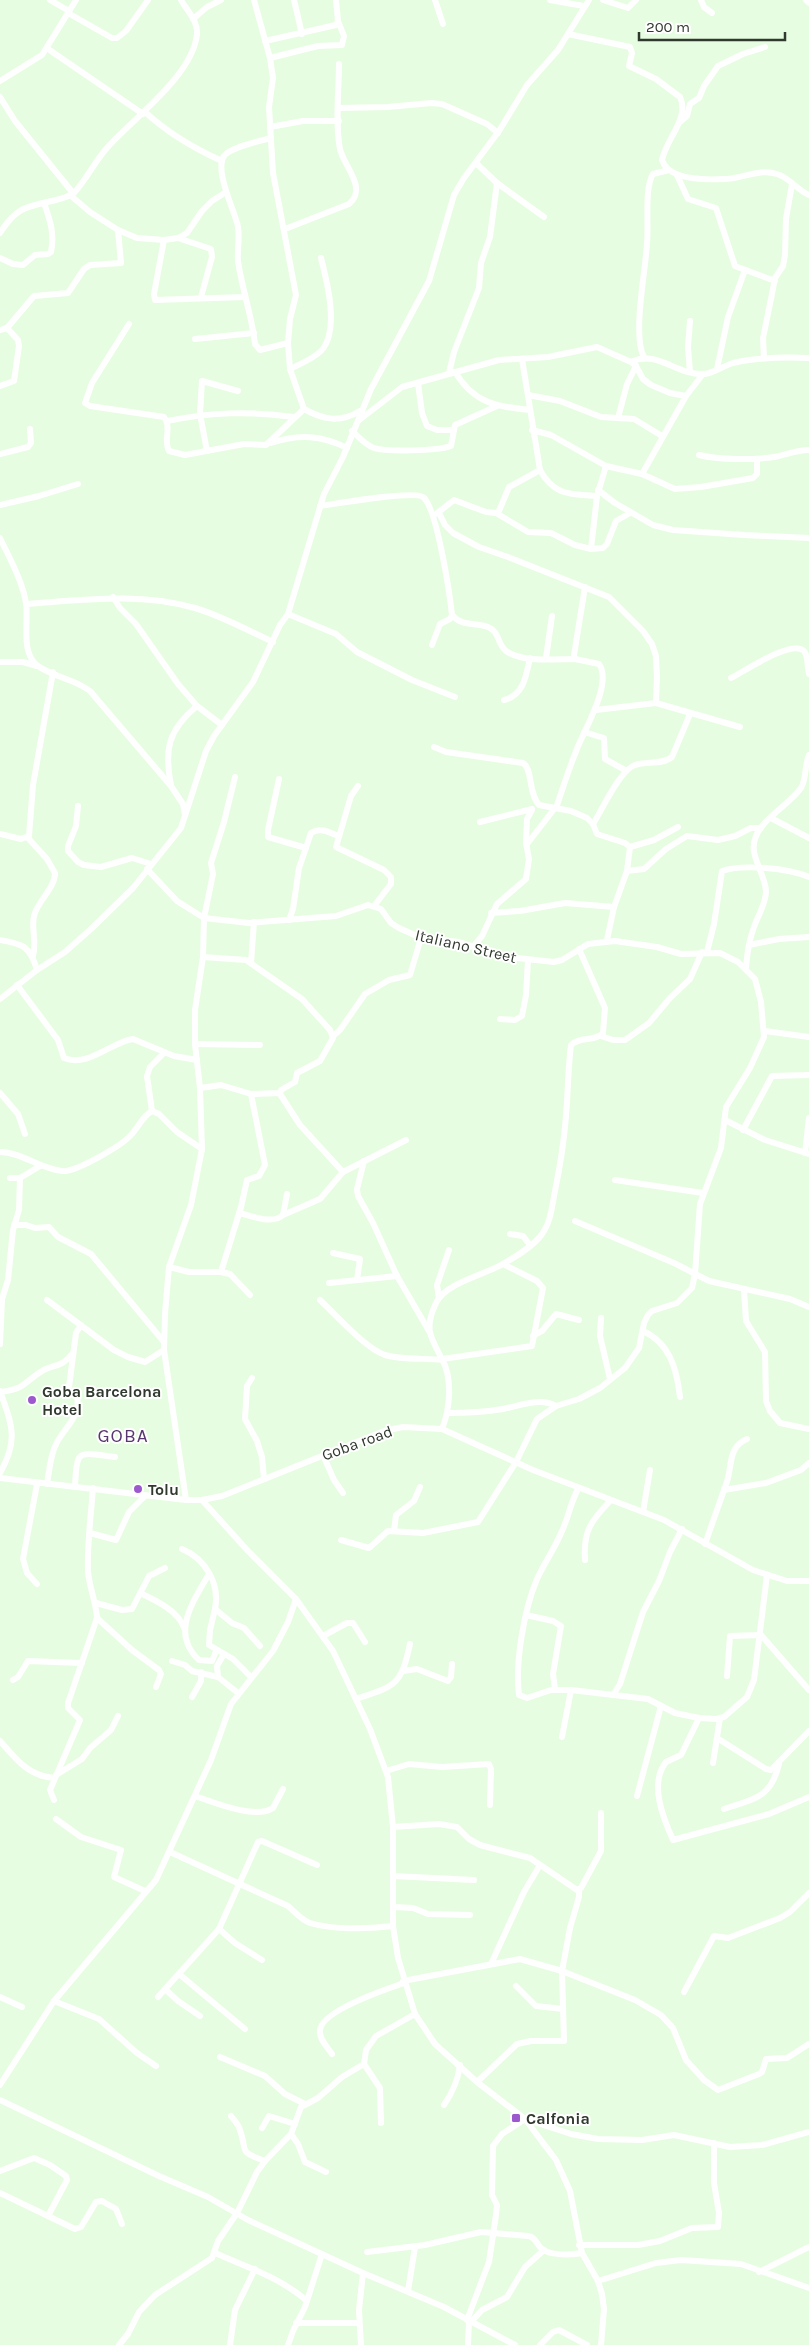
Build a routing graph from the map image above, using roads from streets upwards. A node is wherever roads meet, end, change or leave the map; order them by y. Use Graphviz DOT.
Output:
graph roads {
  1 [pos="50,0"];
  2 [pos="76,0"];
  3 [pos="148,0"];
  4 [pos="181,0"];
  5 [pos="221,0"];
  6 [pos="254,0"];
  7 [pos="294,0"];
  8 [pos="336,0"];
  9 [pos="435,0"];
  10 [pos="550,0"];
  11 [pos="589,0"];
  12 [pos="603,0"];
  13 [pos="636,0"];
  14 [pos="701,0"];
  15 [pos="806,0"];
  16 [pos="809,3"];
  17 [pos="584,6"];
  18 [pos="68,12"];
  19 [pos="712,13"];
  20 [pos="193,19"];
  21 [pos="338,21"];
  22 [pos="443,24"];
  23 [pos="302,34"];
  24 [pos="568,34"];
  25 [pos="264,41"];
  26 [pos="765,47"];
  27 [pos="48,48"];
  28 [pos="270,58"];
  29 [pos="339,64"];
  30 [pos="0,81"];
  31 [pos="0,97"];
  32 [pos="339,108"];
  33 [pos="144,113"];
  34 [pos="339,122"];
  35 [pos="680,122"];
  36 [pos="270,127"];
  37 [pos="498,133"];
  38 [pos="270,138"];
  39 [pos="222,161"];
  40 [pos="476,163"];
  41 [pos="669,170"];
  42 [pos="677,175"];
  43 [pos="498,183"];
  44 [pos="792,184"];
  45 [pos="226,192"];
  46 [pos="72,194"];
  47 [pos="809,195"];
  48 [pos="44,203"];
  49 [pos="544,217"];
  50 [pos="285,229"];
  51 [pos="118,230"];
  52 [pos="0,233"];
  53 [pos="178,238"];
  54 [pos="164,240"];
  55 [pos="0,258"];
  56 [pos="321,258"];
  57 [pos="745,270"];
  58 [pos="775,281"];
  59 [pos="201,297"];
  60 [pos="245,297"];
  61 [pos="690,321"];
  62 [pos="129,324"];
  63 [pos="4,329"];
  64 [pos="254,333"];
  65 [pos="195,339"];
  66 [pos="288,343"];
  67 [pos="644,357"];
  68 [pos="764,358"];
  69 [pos="809,358"];
  70 [pos="522,359"];
  71 [pos="634,364"];
  72 [pos="290,368"];
  73 [pos="717,369"];
  74 [pos="690,372"];
  75 [pos="452,373"];
  76 [pos="703,374"];
  77 [pos="418,383"];
  78 [pos="0,386"];
  79 [pos="238,391"];
  80 [pos="528,395"];
  81 [pos="686,396"];
  82 [pos="497,406"];
  83 [pos="304,409"];
  84 [pos="361,410"];
  85 [pos="530,410"];
  86 [pos="200,414"];
  87 [pos="294,417"];
  88 [pos="618,418"];
  89 [pos="167,421"];
  90 [pos="355,424"];
  91 [pos="30,430"];
  92 [pos="454,430"];
  93 [pos="532,430"];
  94 [pos="352,431"];
  95 [pos="662,436"];
  96 [pos="270,444"];
  97 [pos="347,448"];
  98 [pos="207,450"];
  99 [pos="809,450"];
  100 [pos="0,454"];
  101 [pos="699,455"];
  102 [pos="757,458"];
  103 [pos="606,466"];
  104 [pos="540,470"];
  105 [pos="642,474"];
  106 [pos="78,484"];
  107 [pos="598,493"];
  108 [pos="0,505"];
  109 [pos="320,506"];
  110 [pos="630,512"];
  111 [pos="496,513"];
  112 [pos="436,514"];
  113 [pos="809,538"];
  114 [pos="0,539"];
  115 [pos="591,549"];
  116 [pos="585,586"];
  117 [pos="114,597"];
  118 [pos="26,604"];
  119 [pos="288,614"];
  120 [pos="452,615"];
  121 [pos="552,616"];
  122 [pos="272,642"];
  123 [pos="432,645"];
  124 [pos="530,658"];
  125 [pos="546,658"];
  126 [pos="576,660"];
  127 [pos="0,662"];
  128 [pos="38,666"];
  129 [pos="53,672"];
  130 [pos="809,674"];
  131 [pos="731,678"];
  132 [pos="455,697"];
  133 [pos="504,700"];
  134 [pos="656,703"];
  135 [pos="197,706"];
  136 [pos="596,710"];
  137 [pos="690,714"];
  138 [pos="222,725"];
  139 [pos="740,726"];
  140 [pos="584,732"];
  141 [pos="434,747"];
  142 [pos="809,755"];
  143 [pos="625,770"];
  144 [pos="234,776"];
  145 [pos="279,779"];
  146 [pos="171,786"];
  147 [pos="358,786"];
  148 [pos="540,804"];
  149 [pos="78,806"];
  150 [pos="555,808"];
  151 [pos="532,810"];
  152 [pos="771,818"];
  153 [pos="186,819"];
  154 [pos="480,822"];
  155 [pos="593,824"];
  156 [pos="678,827"];
  157 [pos="761,828"];
  158 [pos="0,834"];
  159 [pos="338,836"];
  160 [pos="28,838"];
  161 [pos="809,838"];
  162 [pos="526,846"];
  163 [pos="630,847"];
  164 [pos="306,848"];
  165 [pos="149,867"];
  166 [pos="761,869"];
  167 [pos="627,871"];
  168 [pos="809,877"];
  169 [pos="374,906"];
  170 [pos="614,907"];
  171 [pos="491,913"];
  172 [pos="204,918"];
  173 [pos="289,920"];
  174 [pos="254,922"];
  175 [pos="809,937"];
  176 [pos="421,938"];
  177 [pos="0,940"];
  178 [pos="607,940"];
  179 [pos="749,945"];
  180 [pos="473,947"];
  181 [pos="580,948"];
  182 [pos="705,952"];
  183 [pos="33,956"];
  184 [pos="203,957"];
  185 [pos="528,960"];
  186 [pos="251,963"];
  187 [pos="746,968"];
  188 [pos="37,970"];
  189 [pos="17,985"];
  190 [pos="0,998"];
  191 [pos="500,1019"];
  192 [pos="765,1031"];
  193 [pos="332,1036"];
  194 [pos="601,1036"];
  195 [pos="809,1036"];
  196 [pos="194,1044"];
  197 [pos="260,1045"];
  198 [pos="164,1053"];
  199 [pos="197,1060"];
  200 [pos="809,1075"];
  201 [pos="200,1088"];
  202 [pos="0,1093"];
  203 [pos="280,1093"];
  204 [pos="251,1094"];
  205 [pos="152,1111"];
  206 [pos="809,1118"];
  207 [pos="725,1120"];
  208 [pos="743,1130"];
  209 [pos="25,1134"];
  210 [pos="406,1140"];
  211 [pos="202,1149"];
  212 [pos="0,1152"];
  213 [pos="807,1154"];
  214 [pos="364,1161"];
  215 [pos="40,1166"];
  216 [pos="343,1172"];
  217 [pos="10,1178"];
  218 [pos="20,1178"];
  219 [pos="614,1180"];
  220 [pos="703,1193"];
  221 [pos="287,1194"];
  222 [pos="239,1213"];
  223 [pos="283,1215"];
  224 [pos="575,1221"];
  225 [pos="14,1225"];
  226 [pos="510,1234"];
  227 [pos="530,1245"];
  228 [pos="449,1250"];
  229 [pos="333,1253"];
  230 [pos="503,1264"];
  231 [pos="169,1267"];
  232 [pos="221,1272"];
  233 [pos="695,1274"];
  234 [pos="397,1276"];
  235 [pos="357,1280"];
  236 [pos="329,1283"];
  237 [pos="744,1289"];
  238 [pos="250,1295"];
  239 [pos="1,1298"];
  240 [pos="439,1298"];
  241 [pos="48,1300"];
  242 [pos="320,1300"];
  243 [pos="809,1307"];
  244 [pos="601,1318"];
  245 [pos="579,1320"];
  246 [pos="81,1325"];
  247 [pos="429,1331"];
  248 [pos="643,1331"];
  249 [pos="533,1336"];
  250 [pos="164,1342"];
  251 [pos="0,1344"];
  252 [pos="164,1350"];
  253 [pos="73,1353"];
  254 [pos="442,1359"];
  255 [pos="252,1378"];
  256 [pos="610,1379"];
  257 [pos="0,1391"];
  258 [pos="60,1392"];
  259 [pos="77,1396"];
  260 [pos="680,1397"];
  261 [pos="556,1406"];
  262 [pos="448,1413"];
  263 [pos="442,1429"];
  264 [pos="809,1429"];
  265 [pos="747,1438"];
  266 [pos="323,1455"];
  267 [pos="115,1457"];
  268 [pos="516,1462"];
  269 [pos="809,1463"];
  270 [pos="650,1470"];
  271 [pos="0,1473"];
  272 [pos="0,1478"];
  273 [pos="264,1479"];
  274 [pos="37,1484"];
  275 [pos="47,1484"];
  276 [pos="75,1487"];
  277 [pos="420,1487"];
  278 [pos="92,1488"];
  279 [pos="578,1488"];
  280 [pos="724,1490"];
  281 [pos="343,1493"];
  282 [pos="145,1496"];
  283 [pos="186,1500"];
  284 [pos="202,1500"];
  285 [pos="610,1501"];
  286 [pos="643,1512"];
  287 [pos="682,1529"];
  288 [pos="394,1531"];
  289 [pos="90,1533"];
  290 [pos="341,1540"];
  291 [pos="705,1544"];
  292 [pos="182,1549"];
  293 [pos="585,1560"];
  294 [pos="165,1568"];
  295 [pos="210,1574"];
  296 [pos="767,1575"];
  297 [pos="809,1581"];
  298 [pos="37,1584"];
  299 [pos="140,1593"];
  300 [pos="296,1599"];
  301 [pos="96,1603"];
  302 [pos="215,1609"];
  303 [pos="526,1615"];
  304 [pos="97,1618"];
  305 [pos="184,1629"];
  306 [pos="323,1636"];
  307 [pos="761,1636"];
  308 [pos="365,1642"];
  309 [pos="410,1644"];
  310 [pos="260,1646"];
  311 [pos="216,1651"];
  312 [pos="224,1654"];
  313 [pos="172,1661"];
  314 [pos="82,1664"];
  315 [pos="452,1664"];
  316 [pos="403,1671"];
  317 [pos="201,1672"];
  318 [pos="727,1676"];
  319 [pos="218,1677"];
  320 [pos="251,1677"];
  321 [pos="12,1680"];
  322 [pos="156,1687"];
  323 [pos="555,1689"];
  324 [pos="571,1690"];
  325 [pos="809,1690"];
  326 [pos="238,1693"];
  327 [pos="613,1695"];
  328 [pos="192,1697"];
  329 [pos="356,1699"];
  330 [pos="661,1706"];
  331 [pos="118,1716"];
  332 [pos="699,1718"];
  333 [pos="720,1718"];
  334 [pos="809,1731"];
  335 [pos="562,1737"];
  336 [pos="717,1738"];
  337 [pos="0,1741"];
  338 [pos="712,1763"];
  339 [pos="779,1764"];
  340 [pos="386,1771"];
  341 [pos="55,1776"];
  342 [pos="283,1789"];
  343 [pos="195,1796"];
  344 [pos="637,1796"];
  345 [pos="809,1797"];
  346 [pos="54,1800"];
  347 [pos="490,1805"];
  348 [pos="724,1808"];
  349 [pos="601,1813"];
  350 [pos="56,1819"];
  351 [pos="393,1827"];
  352 [pos="170,1852"];
  353 [pos="317,1865"];
  354 [pos="540,1865"];
  355 [pos="393,1876"];
  356 [pos="474,1880"];
  357 [pos="238,1882"];
  358 [pos="578,1890"];
  359 [pos="145,1891"];
  360 [pos="809,1893"];
  361 [pos="393,1907"];
  362 [pos="470,1916"];
  363 [pos="393,1926"];
  364 [pos="219,1929"];
  365 [pos="262,1960"];
  366 [pos="491,1964"];
  367 [pos="562,1971"];
  368 [pos="179,1974"];
  369 [pos="404,1982"];
  370 [pos="516,1986"];
  371 [pos="165,1989"];
  372 [pos="684,1992"];
  373 [pos="158,1997"];
  374 [pos="0,1998"];
  375 [pos="54,2001"];
  376 [pos="22,2007"];
  377 [pos="563,2009"];
  378 [pos="415,2014"];
  379 [pos="200,2016"];
  380 [pos="245,2029"];
  381 [pos="809,2044"];
  382 [pos="332,2054"];
  383 [pos="220,2057"];
  384 [pos="364,2064"];
  385 [pos="460,2065"];
  386 [pos="156,2066"];
  387 [pos="1,2080"];
  388 [pos="477,2082"];
  389 [pos="0,2100"];
  390 [pos="305,2104"];
  391 [pos="444,2105"];
  392 [pos="231,2116"];
  393 [pos="525,2119"];
  394 [pos="381,2123"];
  395 [pos="296,2124"];
  396 [pos="262,2128"];
  397 [pos="809,2132"];
  398 [pos="291,2134"];
  399 [pos="714,2143"];
  400 [pos="265,2161"];
  401 [pos="0,2171"];
  402 [pos="326,2172"];
  403 [pos="0,2193"];
  404 [pos="237,2213"];
  405 [pos="48,2216"];
  406 [pos="122,2224"];
  407 [pos="492,2232"];
  408 [pos="579,2244"];
  409 [pos="809,2246"];
  410 [pos="415,2247"];
  411 [pos="544,2250"];
  412 [pos="367,2252"];
  413 [pos="215,2253"];
  414 [pos="582,2253"];
  415 [pos="322,2254"];
  416 [pos="255,2269"];
  417 [pos="363,2272"];
  418 [pos="759,2272"];
  419 [pos="598,2281"];
  420 [pos="809,2288"];
  421 [pos="408,2291"];
  422 [pos="307,2301"];
  423 [pos="469,2322"];
  424 [pos="296,2323"];
  425 [pos="359,2323"];
  426 [pos="119,2345"];
  427 [pos="230,2345"];
  428 [pos="288,2345"];
  429 [pos="361,2345"];
  430 [pos="468,2345"];
  431 [pos="514,2345"];
  432 [pos="540,2345"];
  433 [pos="587,2345"];
  434 [pos="601,2345"];
  1 -- 18 [label="street"];
  2 -- 18 [label="street"];
  3 -- 18 [label="street"];
  4 -- 20 [label="street"];
  5 -- 20 [label="street"];
  6 -- 25 [label="street"];
  7 -- 23 [label="street"];
  8 -- 21 [label="street"];
  9 -- 22 [label="street"];
  10 -- 17 [label="street"];
  11 -- 17 [label="street"];
  12 -- 13 [label="street"];
  14 -- 19 [label="street"];
  15 -- 16 [label="street"];
  17 -- 24 [label="street"];
  18 -- 27 [label="street"];
  20 -- 33 [label="street"];
  21 -- 23 [label="street"];
  21 -- 28 [label="street"];
  23 -- 25 [label="street"];
  24 -- 35 [label="street"];
  24 -- 37 [label="street"];
  25 -- 28 [label="street"];
  26 -- 35 [label="street"];
  27 -- 30 [label="street"];
  27 -- 33 [label="street"];
  28 -- 36 [label="street"];
  29 -- 32 [label="street"];
  31 -- 46 [label="street"];
  32 -- 34 [label="street"];
  32 -- 37 [label="street"];
  33 -- 39 [label="street"];
  33 -- 46 [label="street"];
  34 -- 36 [label="street"];
  34 -- 50 [label="street"];
  35 -- 41 [label="street"];
  36 -- 38 [label="street"];
  37 -- 40 [label="street"];
  38 -- 39 [label="street"];
  38 -- 50 [label="street"];
  39 -- 45 [label="street"];
  40 -- 43 [label="street"];
  40 -- 84 [label="street"];
  41 -- 42 [label="street"];
  41 -- 67 [label="street"];
  42 -- 44 [label="street"];
  42 -- 57 [label="street"];
  43 -- 49 [label="street"];
  43 -- 75 [label="street"];
  44 -- 47 [label="street"];
  44 -- 58 [label="street"];
  45 -- 53 [label="street"];
  45 -- 60 [label="street"];
  46 -- 48 [label="street"];
  46 -- 51 [label="street"];
  48 -- 52 [label="street"];
  48 -- 55 [label="street"];
  50 -- 66 [label="street"];
  51 -- 54 [label="street"];
  51 -- 63 [label="street"];
  53 -- 54 [label="street"];
  53 -- 59 [label="street"];
  54 -- 59 [label="street"];
  56 -- 72 [label="street"];
  57 -- 58 [label="street"];
  57 -- 73 [label="street"];
  58 -- 68 [label="street"];
  59 -- 60 [label="street"];
  60 -- 64 [label="street"];
  61 -- 74 [label="street"];
  62 -- 89 [label="street"];
  63 -- 78 [label="street"];
  64 -- 65 [label="street"];
  64 -- 66 [label="street"];
  66 -- 72 [label="street"];
  67 -- 71 [label="street"];
  67 -- 74 [label="street"];
  68 -- 69 [label="street"];
  68 -- 73 [label="street"];
  70 -- 71 [label="street"];
  70 -- 75 [label="street"];
  70 -- 80 [label="street"];
  71 -- 81 [label="street"];
  71 -- 88 [label="street"];
  72 -- 83 [label="street"];
  73 -- 76 [label="street"];
  74 -- 76 [label="street"];
  75 -- 77 [label="street"];
  75 -- 82 [label="street"];
  76 -- 81 [label="street"];
  77 -- 90 [label="street"];
  77 -- 92 [label="street"];
  79 -- 86 [label="street"];
  80 -- 85 [label="street"];
  80 -- 88 [label="street"];
  81 -- 95 [label="street"];
  82 -- 85 [label="street"];
  82 -- 92 [label="street"];
  83 -- 84 [label="street"];
  83 -- 87 [label="street"];
  84 -- 90 [label="street"];
  85 -- 93 [label="street"];
  86 -- 87 [label="street"];
  86 -- 89 [label="street"];
  86 -- 98 [label="street"];
  87 -- 96 [label="street"];
  88 -- 95 [label="street"];
  89 -- 98 [label="street"];
  90 -- 94 [label="street"];
  91 -- 100 [label="street"];
  92 -- 94 [label="street"];
  93 -- 103 [label="street"];
  93 -- 104 [label="street"];
  94 -- 97 [label="street"];
  95 -- 105 [label="street"];
  96 -- 97 [label="street"];
  96 -- 98 [label="street"];
  97 -- 109 [label="street"];
  99 -- 102 [label="street"];
  101 -- 102 [label="street"];
  102 -- 105 [label="street"];
  103 -- 105 [label="street"];
  103 -- 107 [label="street"];
  104 -- 107 [label="street"];
  104 -- 111 [label="street"];
  106 -- 108 [label="street"];
  107 -- 110 [label="street"];
  107 -- 115 [label="street"];
  109 -- 112 [label="street"];
  109 -- 119 [label="street"];
  110 -- 113 [label="street"];
  110 -- 115 [label="street"];
  111 -- 112 [label="street"];
  111 -- 115 [label="street"];
  112 -- 116 [label="street"];
  112 -- 120 [label="street"];
  114 -- 118 [label="street"];
  116 -- 126 [label="street"];
  116 -- 134 [label="street"];
  117 -- 118 [label="street"];
  117 -- 122 [label="street"];
  117 -- 135 [label="street"];
  118 -- 128 [label="street"];
  119 -- 122 [label="street"];
  119 -- 132 [label="street"];
  120 -- 123 [label="street"];
  120 -- 124 [label="street"];
  121 -- 125 [label="street"];
  122 -- 138 [label="street"];
  124 -- 125 [label="street"];
  124 -- 133 [label="street"];
  125 -- 126 [label="street"];
  126 -- 136 [label="street"];
  127 -- 128 [label="street"];
  128 -- 129 [label="street"];
  129 -- 146 [label="street"];
  129 -- 160 [label="street"];
  130 -- 131 [label="street"];
  134 -- 136 [label="street"];
  134 -- 137 [label="street"];
  135 -- 138 [label="street"];
  135 -- 146 [label="street"];
  136 -- 140 [label="street"];
  137 -- 139 [label="street"];
  137 -- 143 [label="street"];
  138 -- 153 [label="street"];
  140 -- 143 [label="street"];
  140 -- 150 [label="street"];
  141 -- 148 [label="street"];
  142 -- 152 [label="street"];
  143 -- 155 [label="street"];
  144 -- 172 [label="street"];
  145 -- 164 [label="street"];
  146 -- 153 [label="street"];
  147 -- 159 [label="street"];
  148 -- 150 [label="street"];
  148 -- 151 [label="street"];
  149 -- 165 [label="street"];
  150 -- 155 [label="street"];
  150 -- 162 [label="street"];
  151 -- 154 [label="street"];
  151 -- 162 [label="street"];
  152 -- 157 [label="street"];
  152 -- 161 [label="street"];
  153 -- 165 [label="street"];
  155 -- 163 [label="street"];
  156 -- 163 [label="street"];
  157 -- 166 [label="street"];
  157 -- 167 [label="street"];
  158 -- 160 [label="street"];
  159 -- 164 [label="street"];
  159 -- 169 [label="street"];
  160 -- 183 [label="street"];
  162 -- 171 [label="street"];
  163 -- 167 [label="street"];
  164 -- 173 [label="street"];
  165 -- 172 [label="street"];
  165 -- 188 [label="street"];
  166 -- 168 [label="street"];
  166 -- 179 [label="street"];
  166 -- 182 [label="street"];
  167 -- 170 [label="street"];
  169 -- 173 [label="street"];
  169 -- 176 [label="street, Italiano Street"];
  170 -- 171 [label="street"];
  170 -- 178 [label="street"];
  171 -- 180 [label="street"];
  172 -- 174 [label="street"];
  172 -- 184 [label="street"];
  173 -- 174 [label="street"];
  174 -- 186 [label="street"];
  175 -- 179 [label="street"];
  176 -- 180 [label="street, Italiano Street"];
  176 -- 193 [label="street"];
  177 -- 183 [label="street"];
  178 -- 181 [label="street, Italiano Street"];
  178 -- 182 [label="street, Italiano Street"];
  179 -- 187 [label="street"];
  180 -- 185 [label="street, Italiano Street"];
  181 -- 185 [label="street, Italiano Street"];
  181 -- 194 [label="street"];
  182 -- 187 [label="street, Italiano Street"];
  182 -- 194 [label="street"];
  183 -- 188 [label="street"];
  184 -- 186 [label="street"];
  184 -- 196 [label="street"];
  185 -- 191 [label="street"];
  186 -- 193 [label="street"];
  187 -- 192 [label="street"];
  188 -- 189 [label="street"];
  189 -- 190 [label="street"];
  189 -- 198 [label="street"];
  192 -- 195 [label="street"];
  192 -- 207 [label="street"];
  193 -- 203 [label="street"];
  194 -- 227 [label="street"];
  196 -- 197 [label="street"];
  196 -- 199 [label="street"];
  198 -- 199 [label="street"];
  198 -- 205 [label="street"];
  199 -- 201 [label="street"];
  200 -- 208 [label="street"];
  201 -- 204 [label="street"];
  201 -- 211 [label="street"];
  202 -- 209 [label="street"];
  203 -- 204 [label="street"];
  203 -- 216 [label="street"];
  204 -- 222 [label="street"];
  205 -- 211 [label="street"];
  205 -- 215 [label="street"];
  206 -- 213 [label="street"];
  207 -- 208 [label="street"];
  207 -- 220 [label="street"];
  208 -- 213 [label="street"];
  210 -- 214 [label="street"];
  211 -- 231 [label="street"];
  212 -- 215 [label="street"];
  214 -- 216 [label="street"];
  214 -- 234 [label="street"];
  215 -- 218 [label="street"];
  216 -- 223 [label="street"];
  217 -- 218 [label="street"];
  218 -- 225 [label="street"];
  219 -- 220 [label="street"];
  220 -- 233 [label="street"];
  221 -- 223 [label="street"];
  222 -- 223 [label="street"];
  222 -- 232 [label="street"];
  224 -- 233 [label="street"];
  225 -- 239 [label="street"];
  225 -- 250 [label="street"];
  226 -- 227 [label="street"];
  227 -- 230 [label="street"];
  228 -- 240 [label="street"];
  229 -- 235 [label="street"];
  230 -- 240 [label="street"];
  230 -- 249 [label="street"];
  231 -- 232 [label="street"];
  231 -- 250 [label="street"];
  232 -- 238 [label="street"];
  233 -- 237 [label="street"];
  233 -- 248 [label="street"];
  234 -- 235 [label="street"];
  234 -- 247 [label="street"];
  235 -- 236 [label="street"];
  237 -- 243 [label="street"];
  237 -- 264 [label="street"];
  239 -- 251 [label="street"];
  240 -- 247 [label="street"];
  241 -- 246 [label="street"];
  242 -- 254 [label="street"];
  244 -- 256 [label="street"];
  245 -- 249 [label="street"];
  246 -- 252 [label="street"];
  246 -- 253 [label="street"];
  247 -- 254 [label="street"];
  248 -- 256 [label="street"];
  248 -- 260 [label="street"];
  249 -- 254 [label="street"];
  250 -- 252 [label="street"];
  252 -- 283 [label="street"];
  253 -- 257 [label="street"];
  253 -- 258 [label="street"];
  254 -- 262 [label="street"];
  255 -- 273 [label="street"];
  256 -- 261 [label="street"];
  257 -- 271 [label="street"];
  259 -- 275 [label="street"];
  261 -- 262 [label="street"];
  261 -- 268 [label="street"];
  262 -- 263 [label="street"];
  263 -- 266 [label="street, Goba road"];
  263 -- 268 [label="street, Goba road"];
  265 -- 280 [label="street"];
  266 -- 273 [label="street, Goba road"];
  266 -- 281 [label="street"];
  267 -- 276 [label="street"];
  268 -- 279 [label="street, Goba road"];
  268 -- 288 [label="street"];
  269 -- 280 [label="street"];
  270 -- 286 [label="street"];
  272 -- 274 [label="street, Goba road"];
  273 -- 284 [label="street, Goba road"];
  274 -- 275 [label="street, Goba road"];
  274 -- 298 [label="street"];
  275 -- 276 [label="street, Goba road"];
  276 -- 278 [label="street, Goba road"];
  277 -- 288 [label="street"];
  278 -- 282 [label="street, Goba road"];
  278 -- 289 [label="street"];
  279 -- 285 [label="street, Goba road"];
  279 -- 303 [label="street"];
  280 -- 291 [label="street"];
  282 -- 283 [label="street, Goba road"];
  282 -- 289 [label="street"];
  283 -- 284 [label="street, Goba road"];
  284 -- 300 [label="street"];
  285 -- 286 [label="street, Goba road"];
  285 -- 293 [label="street"];
  286 -- 287 [label="street, Goba road"];
  287 -- 291 [label="street, Goba road"];
  287 -- 327 [label="street"];
  288 -- 290 [label="street"];
  289 -- 301 [label="street"];
  291 -- 296 [label="street, Goba road"];
  292 -- 295 [label="street"];
  294 -- 299 [label="street"];
  295 -- 302 [label="street"];
  295 -- 305 [label="street"];
  296 -- 297 [label="street, Goba road"];
  296 -- 307 [label="street"];
  299 -- 301 [label="street"];
  299 -- 305 [label="street"];
  300 -- 306 [label="street"];
  300 -- 320 [label="street"];
  301 -- 304 [label="street"];
  302 -- 310 [label="street"];
  302 -- 311 [label="street"];
  303 -- 323 [label="street"];
  303 -- 323 [label="street"];
  304 -- 314 [label="street"];
  304 -- 322 [label="street"];
  305 -- 311 [label="street"];
  306 -- 308 [label="street"];
  306 -- 329 [label="street"];
  307 -- 318 [label="street"];
  307 -- 325 [label="street"];
  307 -- 333 [label="street"];
  309 -- 316 [label="street"];
  311 -- 312 [label="street"];
  312 -- 319 [label="street"];
  312 -- 320 [label="street"];
  313 -- 317 [label="street"];
  314 -- 321 [label="street"];
  314 -- 341 [label="street"];
  315 -- 316 [label="street"];
  316 -- 329 [label="street"];
  317 -- 319 [label="street"];
  317 -- 328 [label="street"];
  319 -- 326 [label="street"];
  320 -- 326 [label="street"];
  323 -- 324 [label="street"];
  324 -- 327 [label="street"];
  324 -- 335 [label="street"];
  326 -- 343 [label="street"];
  327 -- 330 [label="street"];
  329 -- 340 [label="street"];
  330 -- 332 [label="street"];
  330 -- 344 [label="street"];
  331 -- 341 [label="street"];
  332 -- 333 [label="street"];
  332 -- 345 [label="street"];
  333 -- 336 [label="street"];
  334 -- 339 [label="street"];
  336 -- 338 [label="street"];
  336 -- 339 [label="street"];
  337 -- 341 [label="street"];
  339 -- 348 [label="street"];
  340 -- 347 [label="street"];
  340 -- 351 [label="street"];
  341 -- 346 [label="street"];
  342 -- 343 [label="street"];
  343 -- 352 [label="street"];
  349 -- 358 [label="street"];
  350 -- 359 [label="street"];
  351 -- 354 [label="street"];
  351 -- 355 [label="street"];
  352 -- 357 [label="street"];
  352 -- 359 [label="street"];
  353 -- 357 [label="street"];
  354 -- 358 [label="street"];
  354 -- 366 [label="street"];
  355 -- 356 [label="street"];
  355 -- 361 [label="street"];
  357 -- 363 [label="street"];
  357 -- 364 [label="street"];
  358 -- 367 [label="street"];
  359 -- 375 [label="street"];
  360 -- 372 [label="street"];
  361 -- 362 [label="street"];
  361 -- 363 [label="street"];
  363 -- 369 [label="street"];
  364 -- 365 [label="street"];
  364 -- 368 [label="street"];
  366 -- 367 [label="street"];
  366 -- 369 [label="street"];
  367 -- 377 [label="street"];
  367 -- 381 [label="street"];
  368 -- 371 [label="street"];
  368 -- 380 [label="street"];
  369 -- 378 [label="street"];
  369 -- 382 [label="street"];
  370 -- 377 [label="street"];
  371 -- 373 [label="street"];
  371 -- 379 [label="street"];
  374 -- 376 [label="street"];
  375 -- 386 [label="street"];
  375 -- 387 [label="street"];
  377 -- 388 [label="street"];
  378 -- 384 [label="street"];
  378 -- 385 [label="street"];
  383 -- 390 [label="street"];
  384 -- 390 [label="street"];
  384 -- 394 [label="street"];
  385 -- 388 [label="street"];
  385 -- 391 [label="street"];
  388 -- 393 [label="street"];
  389 -- 404 [label="street"];
  390 -- 395 [label="street"];
  392 -- 400 [label="street"];
  393 -- 399 [label="street"];
  393 -- 407 [label="street"];
  393 -- 408 [label="street"];
  395 -- 396 [label="street"];
  395 -- 398 [label="street"];
  397 -- 399 [label="street"];
  398 -- 400 [label="street"];
  398 -- 402 [label="street"];
  399 -- 408 [label="street"];
  400 -- 404 [label="street"];
  401 -- 405 [label="street"];
  403 -- 405 [label="street"];
  404 -- 413 [label="street"];
  404 -- 415 [label="street"];
  405 -- 406 [label="street"];
  407 -- 410 [label="street"];
  407 -- 411 [label="street"];
  407 -- 423 [label="street"];
  408 -- 414 [label="street"];
  409 -- 418 [label="street"];
  410 -- 412 [label="street"];
  410 -- 421 [label="street"];
  411 -- 414 [label="street"];
  411 -- 423 [label="street"];
  413 -- 416 [label="street"];
  413 -- 426 [label="street"];
  414 -- 419 [label="street"];
  415 -- 417 [label="street"];
  415 -- 422 [label="street"];
  416 -- 422 [label="street"];
  416 -- 427 [label="street"];
  417 -- 421 [label="street"];
  417 -- 425 [label="street"];
  418 -- 419 [label="street"];
  418 -- 420 [label="street"];
  419 -- 434 [label="street"];
  421 -- 423 [label="street"];
  422 -- 424 [label="street"];
  423 -- 430 [label="street"];
  423 -- 431 [label="street"];
  424 -- 425 [label="street"];
  424 -- 428 [label="street"];
  425 -- 429 [label="street"];
  432 -- 433 [label="street"];
}
